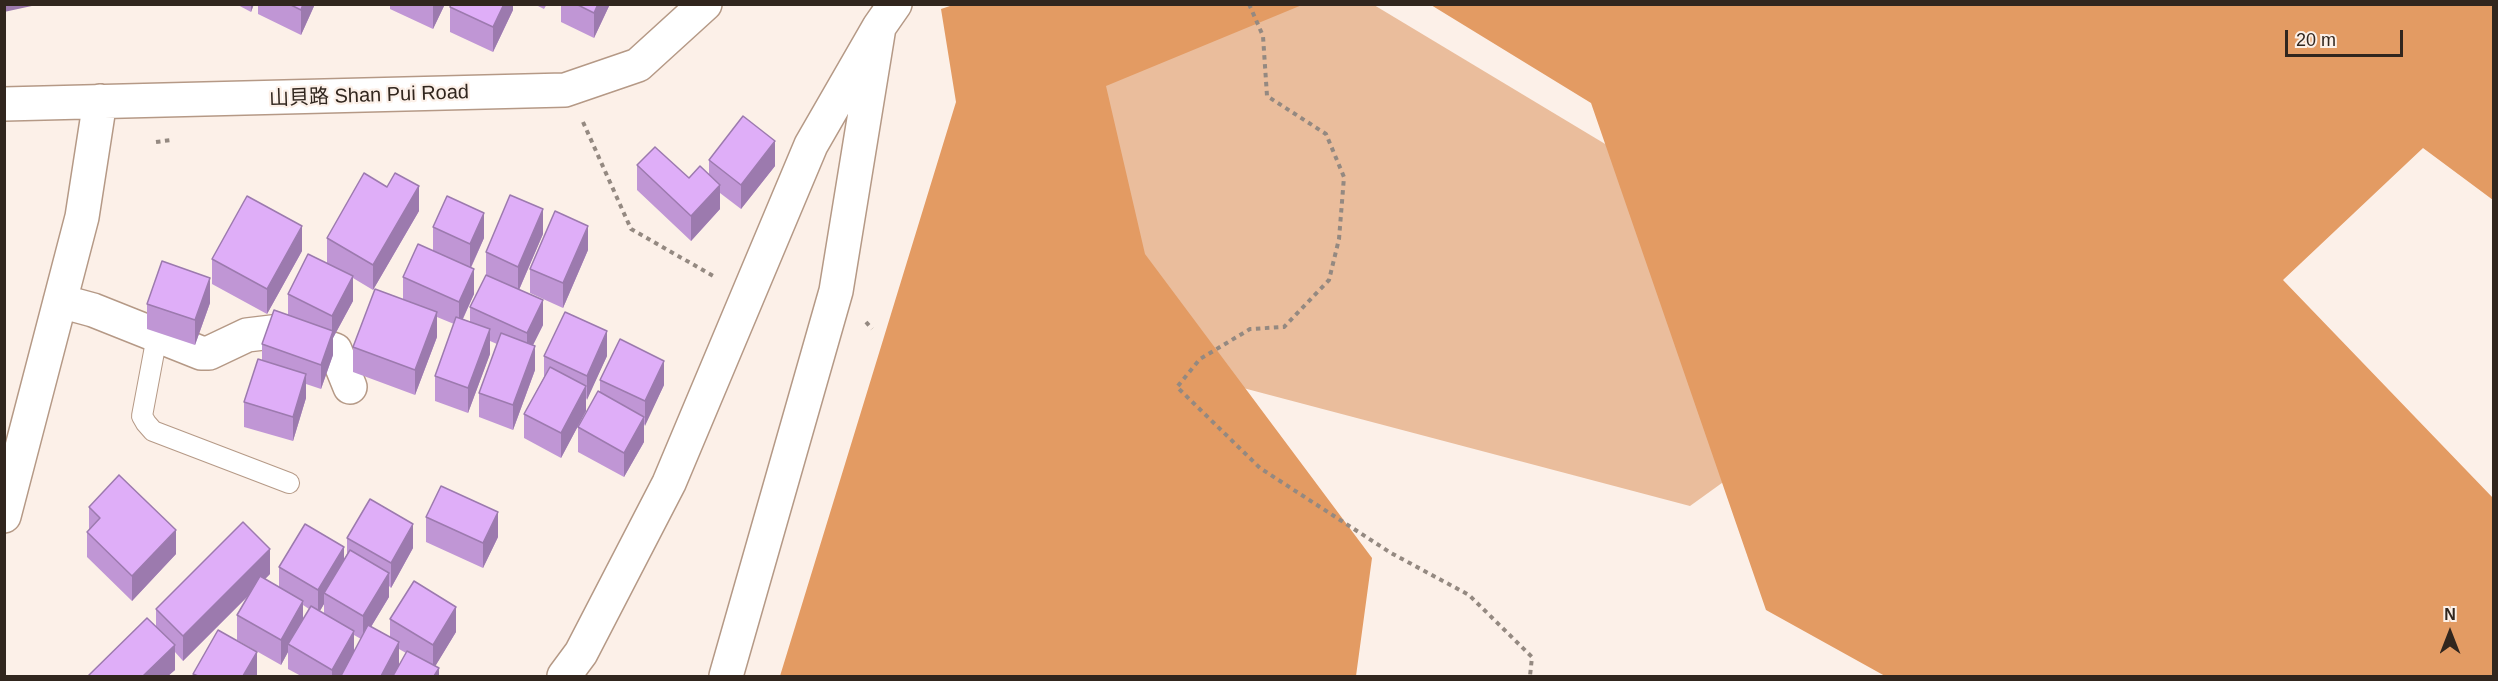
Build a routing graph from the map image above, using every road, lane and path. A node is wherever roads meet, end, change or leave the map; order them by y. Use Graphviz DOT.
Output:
graph roads {
  1 [pos="705,4"];
  2 [pos="1249,4"];
  3 [pos="887,16"];
  4 [pos="100,101"];
  5 [pos="4,104"];
  6 [pos="583,121"];
  7 [pos="748,296"];
  8 [pos="60,301"];
  9 [pos="157,336"];
  10 [pos="350,387"];
  11 [pos="289,483"];
  12 [pos="4,516"];
  13 [pos="564,676"];
  14 [pos="726,676"];
  15 [pos="1530,676"];
  1 -- 4 [label="street, 山貝路 Shan Pui Road"];
  2 -- 15 [label="path"];
  3 -- 7 [label="street"];
  3 -- 14 [label="street"];
  4 -- 5 [label="street, 山貝路 Shan Pui Road"];
  4 -- 8 [label="street"];
  6 -- 7 [label="path"];
  7 -- 13 [label="street"];
  8 -- 9 [label="street"];
  8 -- 12 [label="street"];
  9 -- 10 [label="street"];
  9 -- 11 [label="lane"];
}
